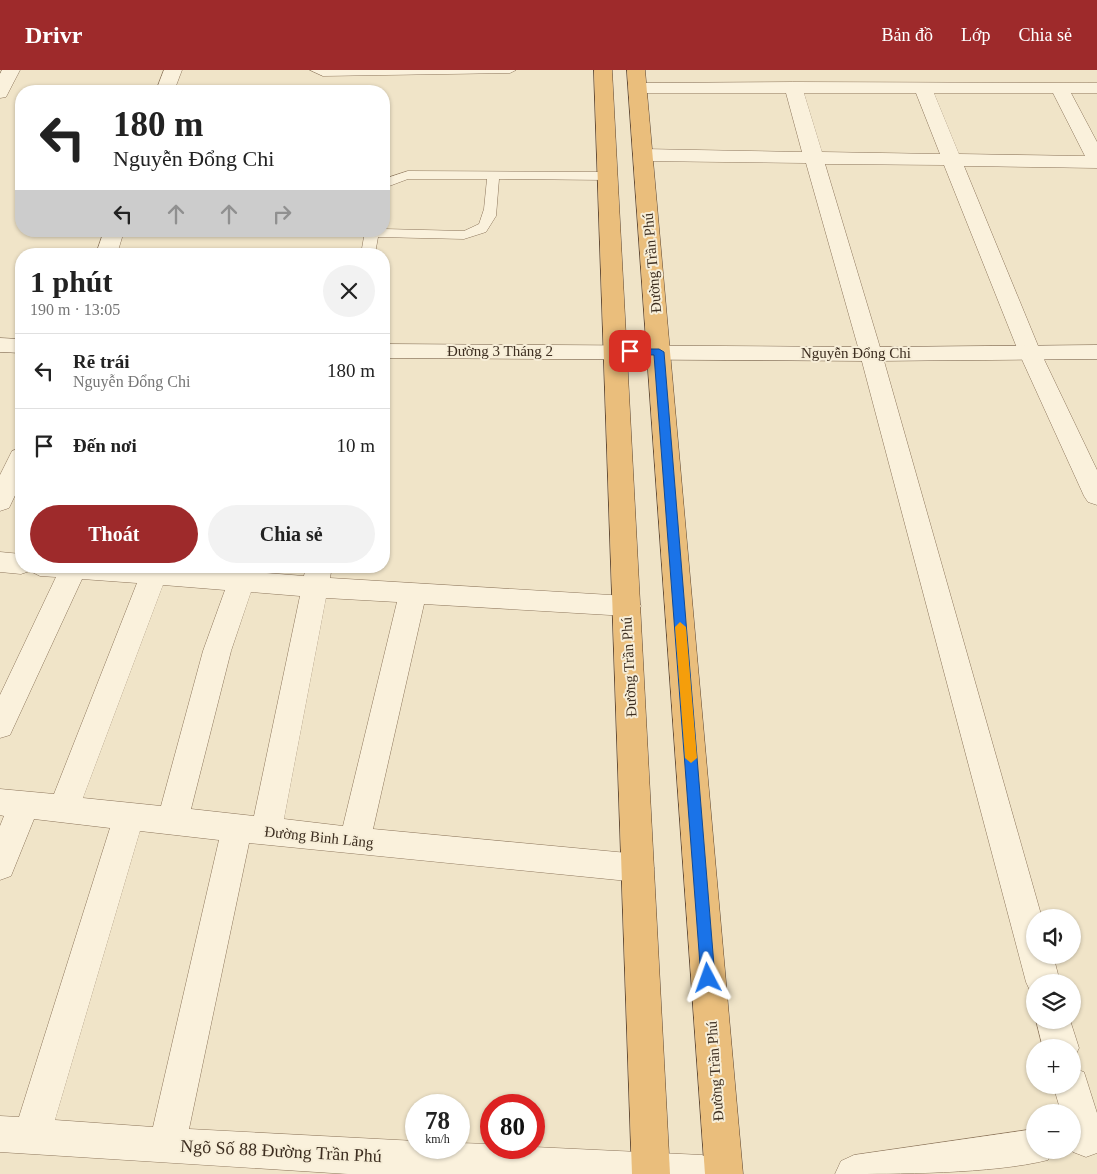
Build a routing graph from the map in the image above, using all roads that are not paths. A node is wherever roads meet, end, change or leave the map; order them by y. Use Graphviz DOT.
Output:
graph roads {
  1 [pos="11,70"];
  2 [pos="173,70"];
  3 [pos="316,70"];
  4 [pos="510,70"];
  5 [pos="604,70"];
  6 [pos="637,79"];
  7 [pos="167,85"];
  8 [pos="793,87"];
  9 [pos="922,88"];
  10 [pos="1059,88"];
  11 [pos="1097,88"];
  12 [pos="0,93"];
  13 [pos="643,155"];
  14 [pos="814,157"];
  15 [pos="952,161"];
  16 [pos="1097,161"];
  17 [pos="493,176"];
  18 [pos="608,176"];
  19 [pos="390,181"];
  20 [pos="390,233"];
  21 [pos="390,351"];
  22 [pos="616,351"];
  23 [pos="659,352"];
  24 [pos="1097,352"];
  25 [pos="1030,353"];
  26 [pos="871,354"];
  27 [pos="15,470"];
  28 [pos="1097,496"];
  29 [pos="0,502"];
  30 [pos="0,562"];
  31 [pos="15,563"];
  32 [pos="72,573"];
  33 [pos="154,573"];
  34 [pos="186,573"];
  35 [pos="232,576"];
  36 [pos="318,577"];
  37 [pos="413,593"];
  38 [pos="627,606"];
  39 [pos="0,726"];
  40 [pos="12,804"];
  41 [pos="63,810"];
  42 [pos="128,816"];
  43 [pos="173,821"];
  44 [pos="252,830"];
  45 [pos="355,841"];
  46 [pos="0,866"];
  47 [pos="638,868"];
  48 [pos="1026,921"];
  49 [pos="1073,1094"];
  50 [pos="16,1135"];
  51 [pos="1085,1139"];
  52 [pos="167,1146"];
  53 [pos="1026,1148"];
  54 [pos="651,1172"];
  55 [pos="702,1174"];
  56 [pos="724,1174"];
  57 [pos="854,1174"];
  1 -- 12 [label="street"];
  2 -- 7 [label="street"];
  3 -- 4 [label="lane"];
  5 -- 18 [label="highway, Đường Trần Phú"];
  6 -- 8 [label="street"];
  6 -- 13 [label="highway, Đường Trần Phú"];
  8 -- 9 [label="street"];
  8 -- 14 [label="street"];
  9 -- 10 [label="street"];
  9 -- 15 [label="street"];
  10 -- 11 [label="street"];
  10 -- 16 [label="street"];
  13 -- 14 [label="street"];
  13 -- 23 [label="highway, Đường Trần Phú"];
  14 -- 15 [label="street"];
  14 -- 26 [label="street"];
  15 -- 16 [label="street"];
  15 -- 25 [label="street"];
  17 -- 18 [label="lane"];
  17 -- 19 [label="lane"];
  17 -- 20 [label="lane"];
  18 -- 22 [label="highway, Đường Trần Phú"];
  21 -- 22 [label="street, Đường 3 Tháng 2"];
  22 -- 23 [label="street, Nguyễn Đổng Chi"];
  22 -- 38 [label="highway, Đường Trần Phú"];
  23 -- 26 [label="street, Nguyễn Đổng Chi"];
  23 -- 56 [label="highway, Đường Trần Phú"];
  24 -- 25 [label="street, Nguyễn Đổng Chi"];
  25 -- 26 [label="street, Nguyễn Đổng Chi"];
  25 -- 28 [label="street"];
  26 -- 48 [label="street"];
  27 -- 29 [label="street"];
  30 -- 31 [label="street"];
  32 -- 39 [label="street"];
  33 -- 41 [label="street"];
  34 -- 35 [label="street"];
  35 -- 36 [label="street"];
  35 -- 43 [label="street"];
  36 -- 37 [label="street"];
  36 -- 44 [label="street"];
  37 -- 38 [label="street"];
  37 -- 45 [label="street"];
  38 -- 47 [label="highway, Đường Trần Phú"];
  40 -- 41 [label="street, Đường Binh Lãng"];
  40 -- 46 [label="street"];
  41 -- 42 [label="street, Đường Binh Lãng"];
  42 -- 43 [label="street, Đường Binh Lãng"];
  42 -- 50 [label="street"];
  43 -- 44 [label="street, Đường Binh Lãng"];
  44 -- 45 [label="street, Đường Binh Lãng"];
  44 -- 52 [label="street"];
  45 -- 47 [label="street, Đường Binh Lãng"];
  47 -- 54 [label="highway, Đường Trần Phú"];
  49 -- 51 [label="street"];
  50 -- 52 [label="street, Ngõ Số 88 Đường Trần Phú"];
  52 -- 54 [label="street, Ngõ Số 88 Đường Trần Phú"];
  53 -- 57 [label="street"];
  54 -- 55 [label="street, Ngõ Số 88 Đường Trần Phú"];
}
